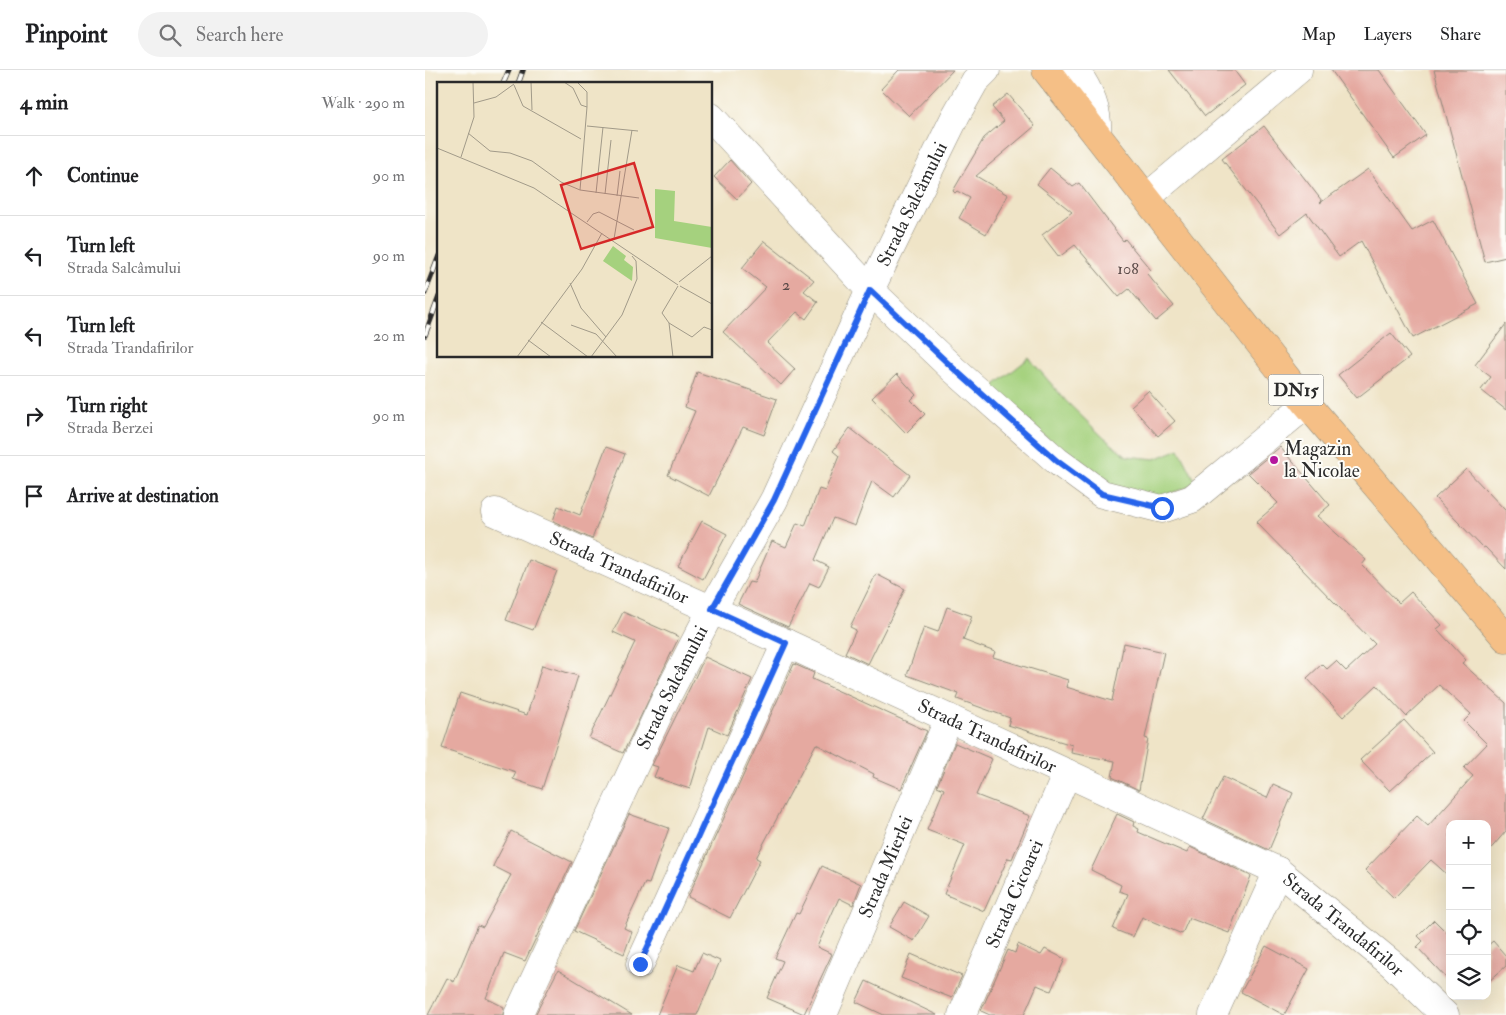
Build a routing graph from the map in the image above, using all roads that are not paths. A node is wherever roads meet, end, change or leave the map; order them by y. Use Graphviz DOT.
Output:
graph roads {
  1 [pos="986,70"];
  2 [pos="1046,70"];
  3 [pos="1075,70"];
  4 [pos="1298,70"];
  5 [pos="713,119"];
  6 [pos="1097,135"];
  7 [pos="1147,197"];
  8 [pos="870,290"];
  9 [pos="1307,404"];
  10 [pos="495,512"];
  11 [pos="712,609"];
  12 [pos="1506,638"];
  13 [pos="786,643"];
  14 [pos="949,718"];
  15 [pos="1067,773"];
  16 [pos="1278,871"];
  17 [pos="640,964"];
  18 [pos="518,1015"];
  19 [pos="823,1015"];
  20 [pos="962,1015"];
  21 [pos="1213,1015"];
  22 [pos="1445,1015"];
  1 -- 8 [label="street, Strada Salcâmului"];
  2 -- 6 [label="main road, DN15"];
  3 -- 6 [label="street"];
  4 -- 7 [label="street"];
  5 -- 8 [label="street"];
  6 -- 7 [label="main road, DN15"];
  7 -- 9 [label="main road, DN15"];
  8 -- 9 [label="street"];
  8 -- 11 [label="street, Strada Salcâmului"];
  9 -- 12 [label="main road, DN15"];
  10 -- 11 [label="street, Strada Trandafirilor"];
  11 -- 13 [label="street, Strada Trandafirilor"];
  11 -- 18 [label="street, Strada Salcâmului"];
  13 -- 14 [label="street, Strada Trandafirilor"];
  13 -- 17 [label="street"];
  14 -- 15 [label="street, Strada Trandafirilor"];
  14 -- 19 [label="street, Strada Mierlei"];
  15 -- 16 [label="street, Strada Trandafirilor"];
  15 -- 20 [label="street, Strada Cicoarei"];
  16 -- 21 [label="street"];
  16 -- 22 [label="street, Strada Trandafirilor"];
}
